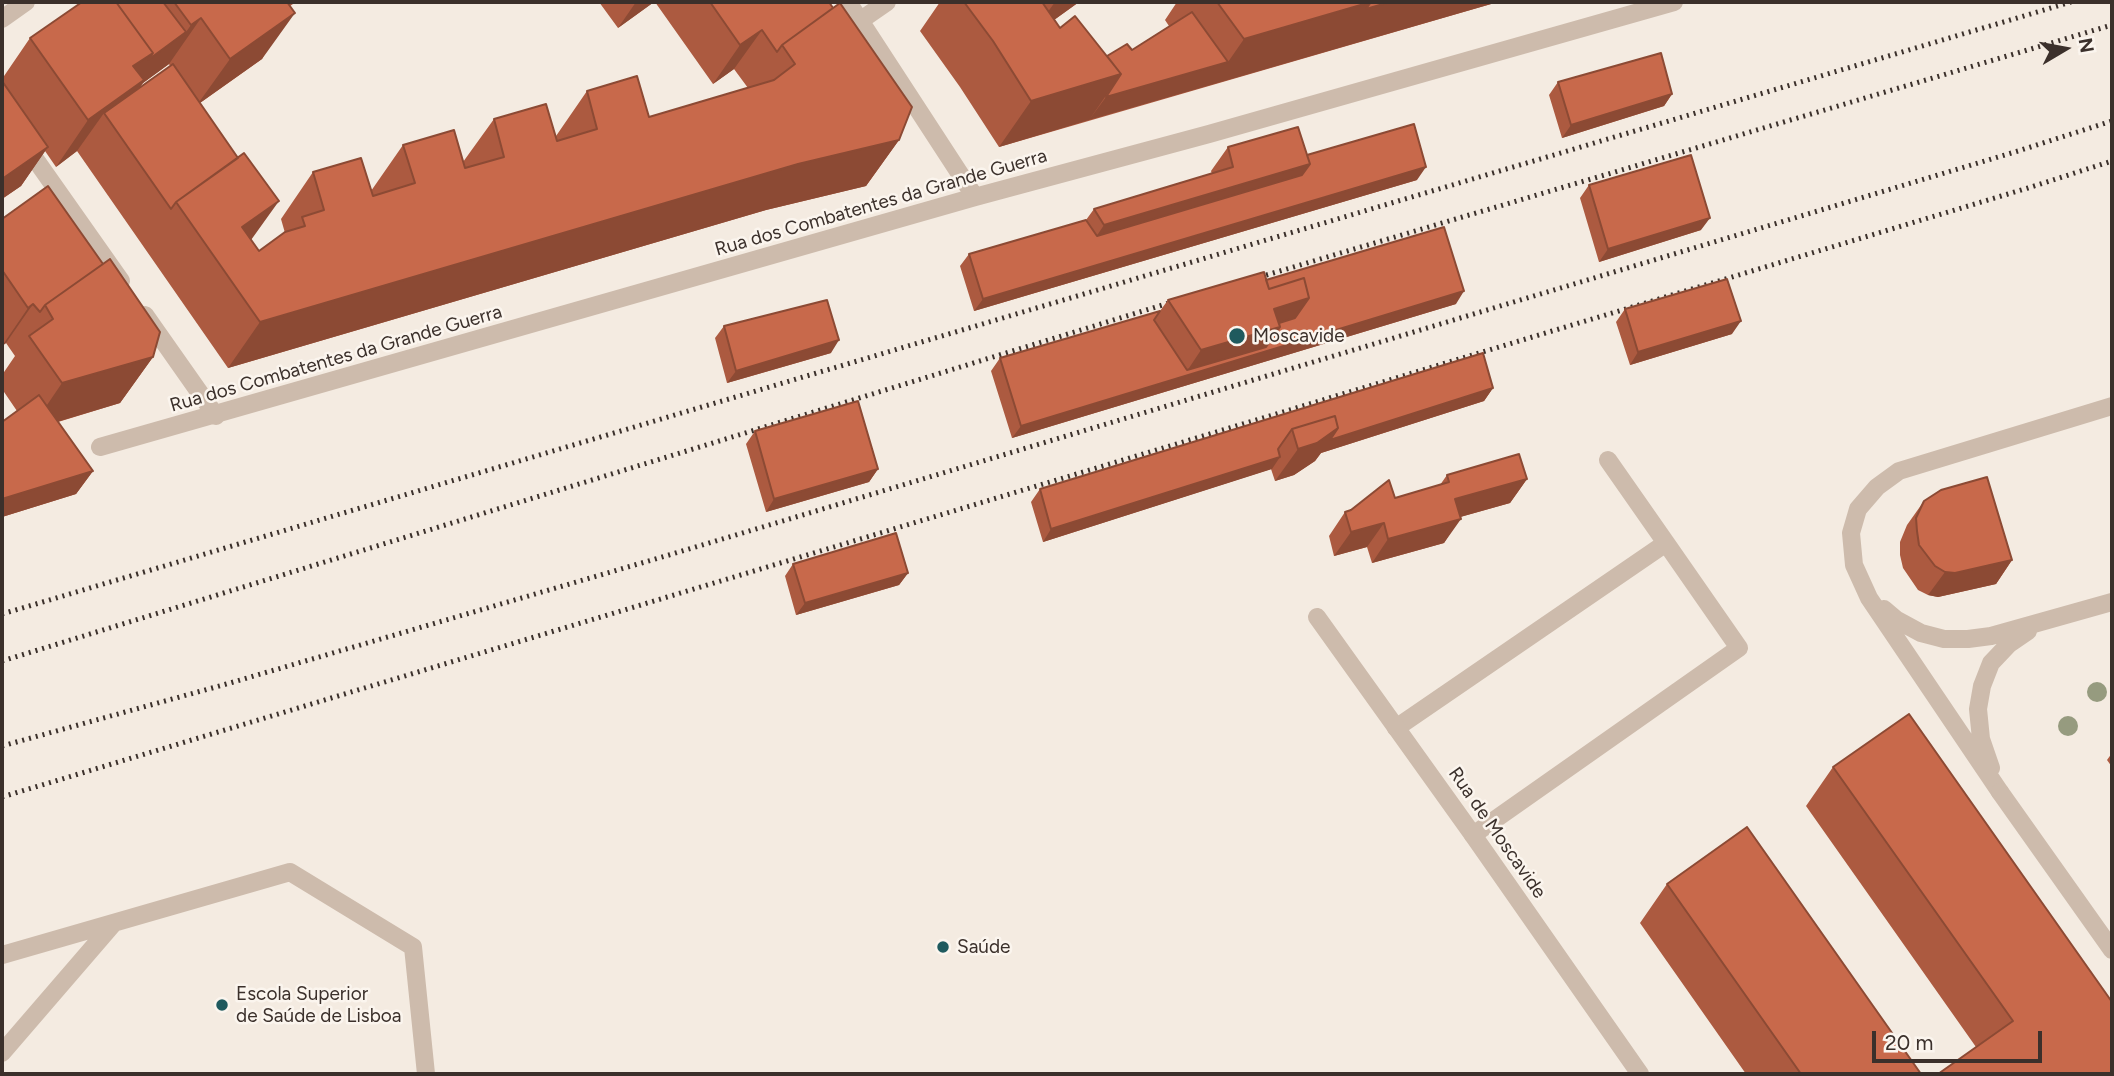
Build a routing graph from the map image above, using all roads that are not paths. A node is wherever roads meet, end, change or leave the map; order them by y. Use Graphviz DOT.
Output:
graph roads {
  1 [pos="26,2"];
  2 [pos="848,2"];
  3 [pos="887,2"];
  4 [pos="1674,2"];
  5 [pos="2,19"];
  6 [pos="861,20"];
  7 [pos="2,112"];
  8 [pos="975,197"];
  9 [pos="2112,407"];
  10 [pos="216,416"];
  11 [pos="100,447"];
  12 [pos="1608,460"];
  13 [pos="1666,543"];
  14 [pos="1869,598"];
  15 [pos="2112,602"];
  16 [pos="1317,617"];
  17 [pos="2036,624"];
  18 [pos="1396,728"];
  19 [pos="2000,793"];
  20 [pos="1474,835"];
  21 [pos="114,923"];
  22 [pos="2112,950"];
  23 [pos="2,955"];
  24 [pos="2,1054"];
  25 [pos="426,1074"];
  26 [pos="1640,1074"];
  1 -- 5 [label="street"];
  2 -- 6 [label="street"];
  3 -- 6 [label="street"];
  4 -- 8 [label="street, Rua dos Combatentes da Grande Guerra"];
  6 -- 8 [label="street"];
  7 -- 10 [label="street"];
  8 -- 10 [label="street, Rua dos Combatentes da Grande Guerra"];
  9 -- 14 [label="street"];
  10 -- 11 [label="street, Rua dos Combatentes da Grande Guerra"];
  12 -- 13 [label="street"];
  13 -- 18 [label="street"];
  13 -- 20 [label="street"];
  14 -- 17 [label="street"];
  14 -- 19 [label="street"];
  15 -- 17 [label="street"];
  16 -- 18 [label="street, Rua de Moscavide"];
  17 -- 19 [label="street"];
  18 -- 20 [label="street, Rua de Moscavide"];
  19 -- 22 [label="street"];
  20 -- 26 [label="street, Rua de Moscavide"];
  21 -- 23 [label="street"];
  21 -- 24 [label="street"];
  21 -- 25 [label="street"];
}
